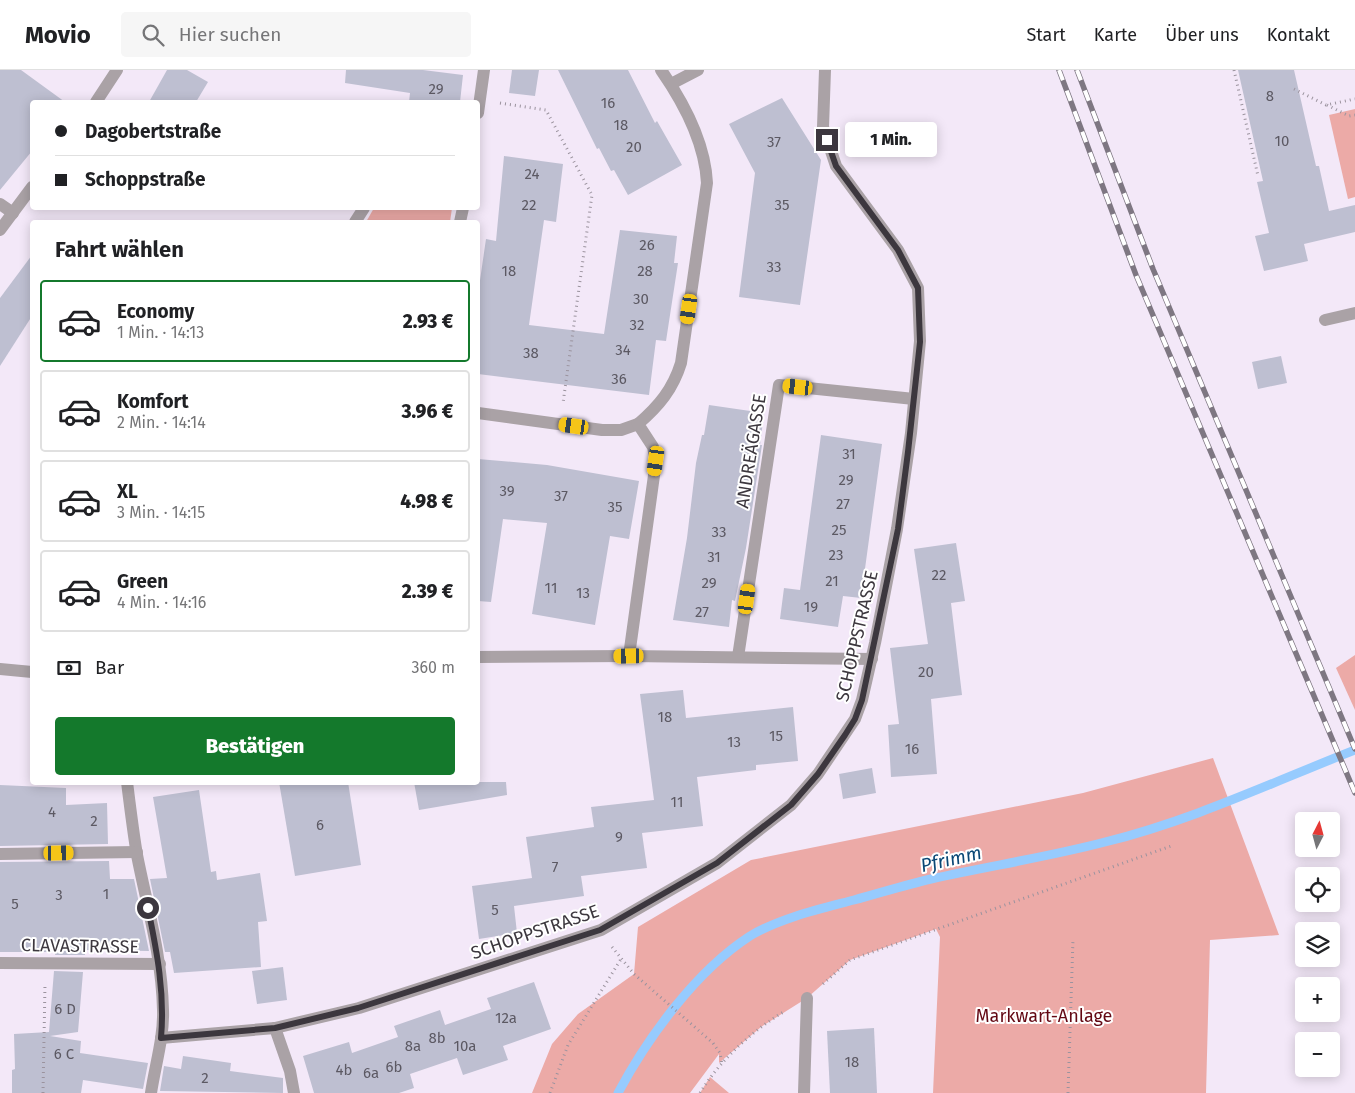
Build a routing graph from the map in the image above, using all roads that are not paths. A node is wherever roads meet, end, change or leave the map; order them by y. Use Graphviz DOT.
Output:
graph roads {
  1 [pos="116,70"];
  2 [pos="484,70"];
  3 [pos="661,70"];
  4 [pos="698,70"];
  5 [pos="825,70"];
  6 [pos="671,84"];
  7 [pos="97,100"];
  8 [pos="480,100"];
  9 [pos="30,190"];
  10 [pos="0,204"];
  11 [pos="13,213"];
  12 [pos="0,230"];
  13 [pos="1355,313"];
  14 [pos="1325,320"];
  15 [pos="914,399"];
  16 [pos="480,413"];
  17 [pos="638,424"];
  18 [pos="629,656"];
  19 [pos="480,657"];
  20 [pos="738,657"];
  21 [pos="872,659"];
  22 [pos="0,668"];
  23 [pos="30,672"];
  24 [pos="127,785"];
  25 [pos="137,852"];
  26 [pos="0,854"];
  27 [pos="0,963"];
  28 [pos="160,964"];
  29 [pos="807,998"];
  30 [pos="275,1028"];
  31 [pos="161,1038"];
  32 [pos="151,1093"];
  33 [pos="294,1093"];
  34 [pos="804,1093"];
  1 -- 7 [label="street"];
  2 -- 8 [label="street"];
  3 -- 6 [label="street"];
  4 -- 6 [label="street"];
  5 -- 15 [label="street, SCHOPPSTRASSE"];
  6 -- 17 [label="street"];
  9 -- 11 [label="street"];
  10 -- 11 [label="street"];
  11 -- 12 [label="street"];
  13 -- 14 [label="street"];
  15 -- 20 [label="street, ANDREÄGASSE"];
  15 -- 21 [label="street, SCHOPPSTRASSE"];
  16 -- 17 [label="street"];
  17 -- 18 [label="street"];
  18 -- 19 [label="street"];
  18 -- 20 [label="street"];
  20 -- 21 [label="street"];
  21 -- 30 [label="street, SCHOPPSTRASSE"];
  22 -- 23 [label="street"];
  24 -- 25 [label="street"];
  25 -- 26 [label="street"];
  25 -- 28 [label="street"];
  27 -- 28 [label="street, CLAVASTRASSE"];
  28 -- 31 [label="street"];
  29 -- 34 [label="street"];
  30 -- 31 [label="street, SCHOPPSTRASSE"];
  30 -- 33 [label="street"];
  31 -- 32 [label="street"];
}
